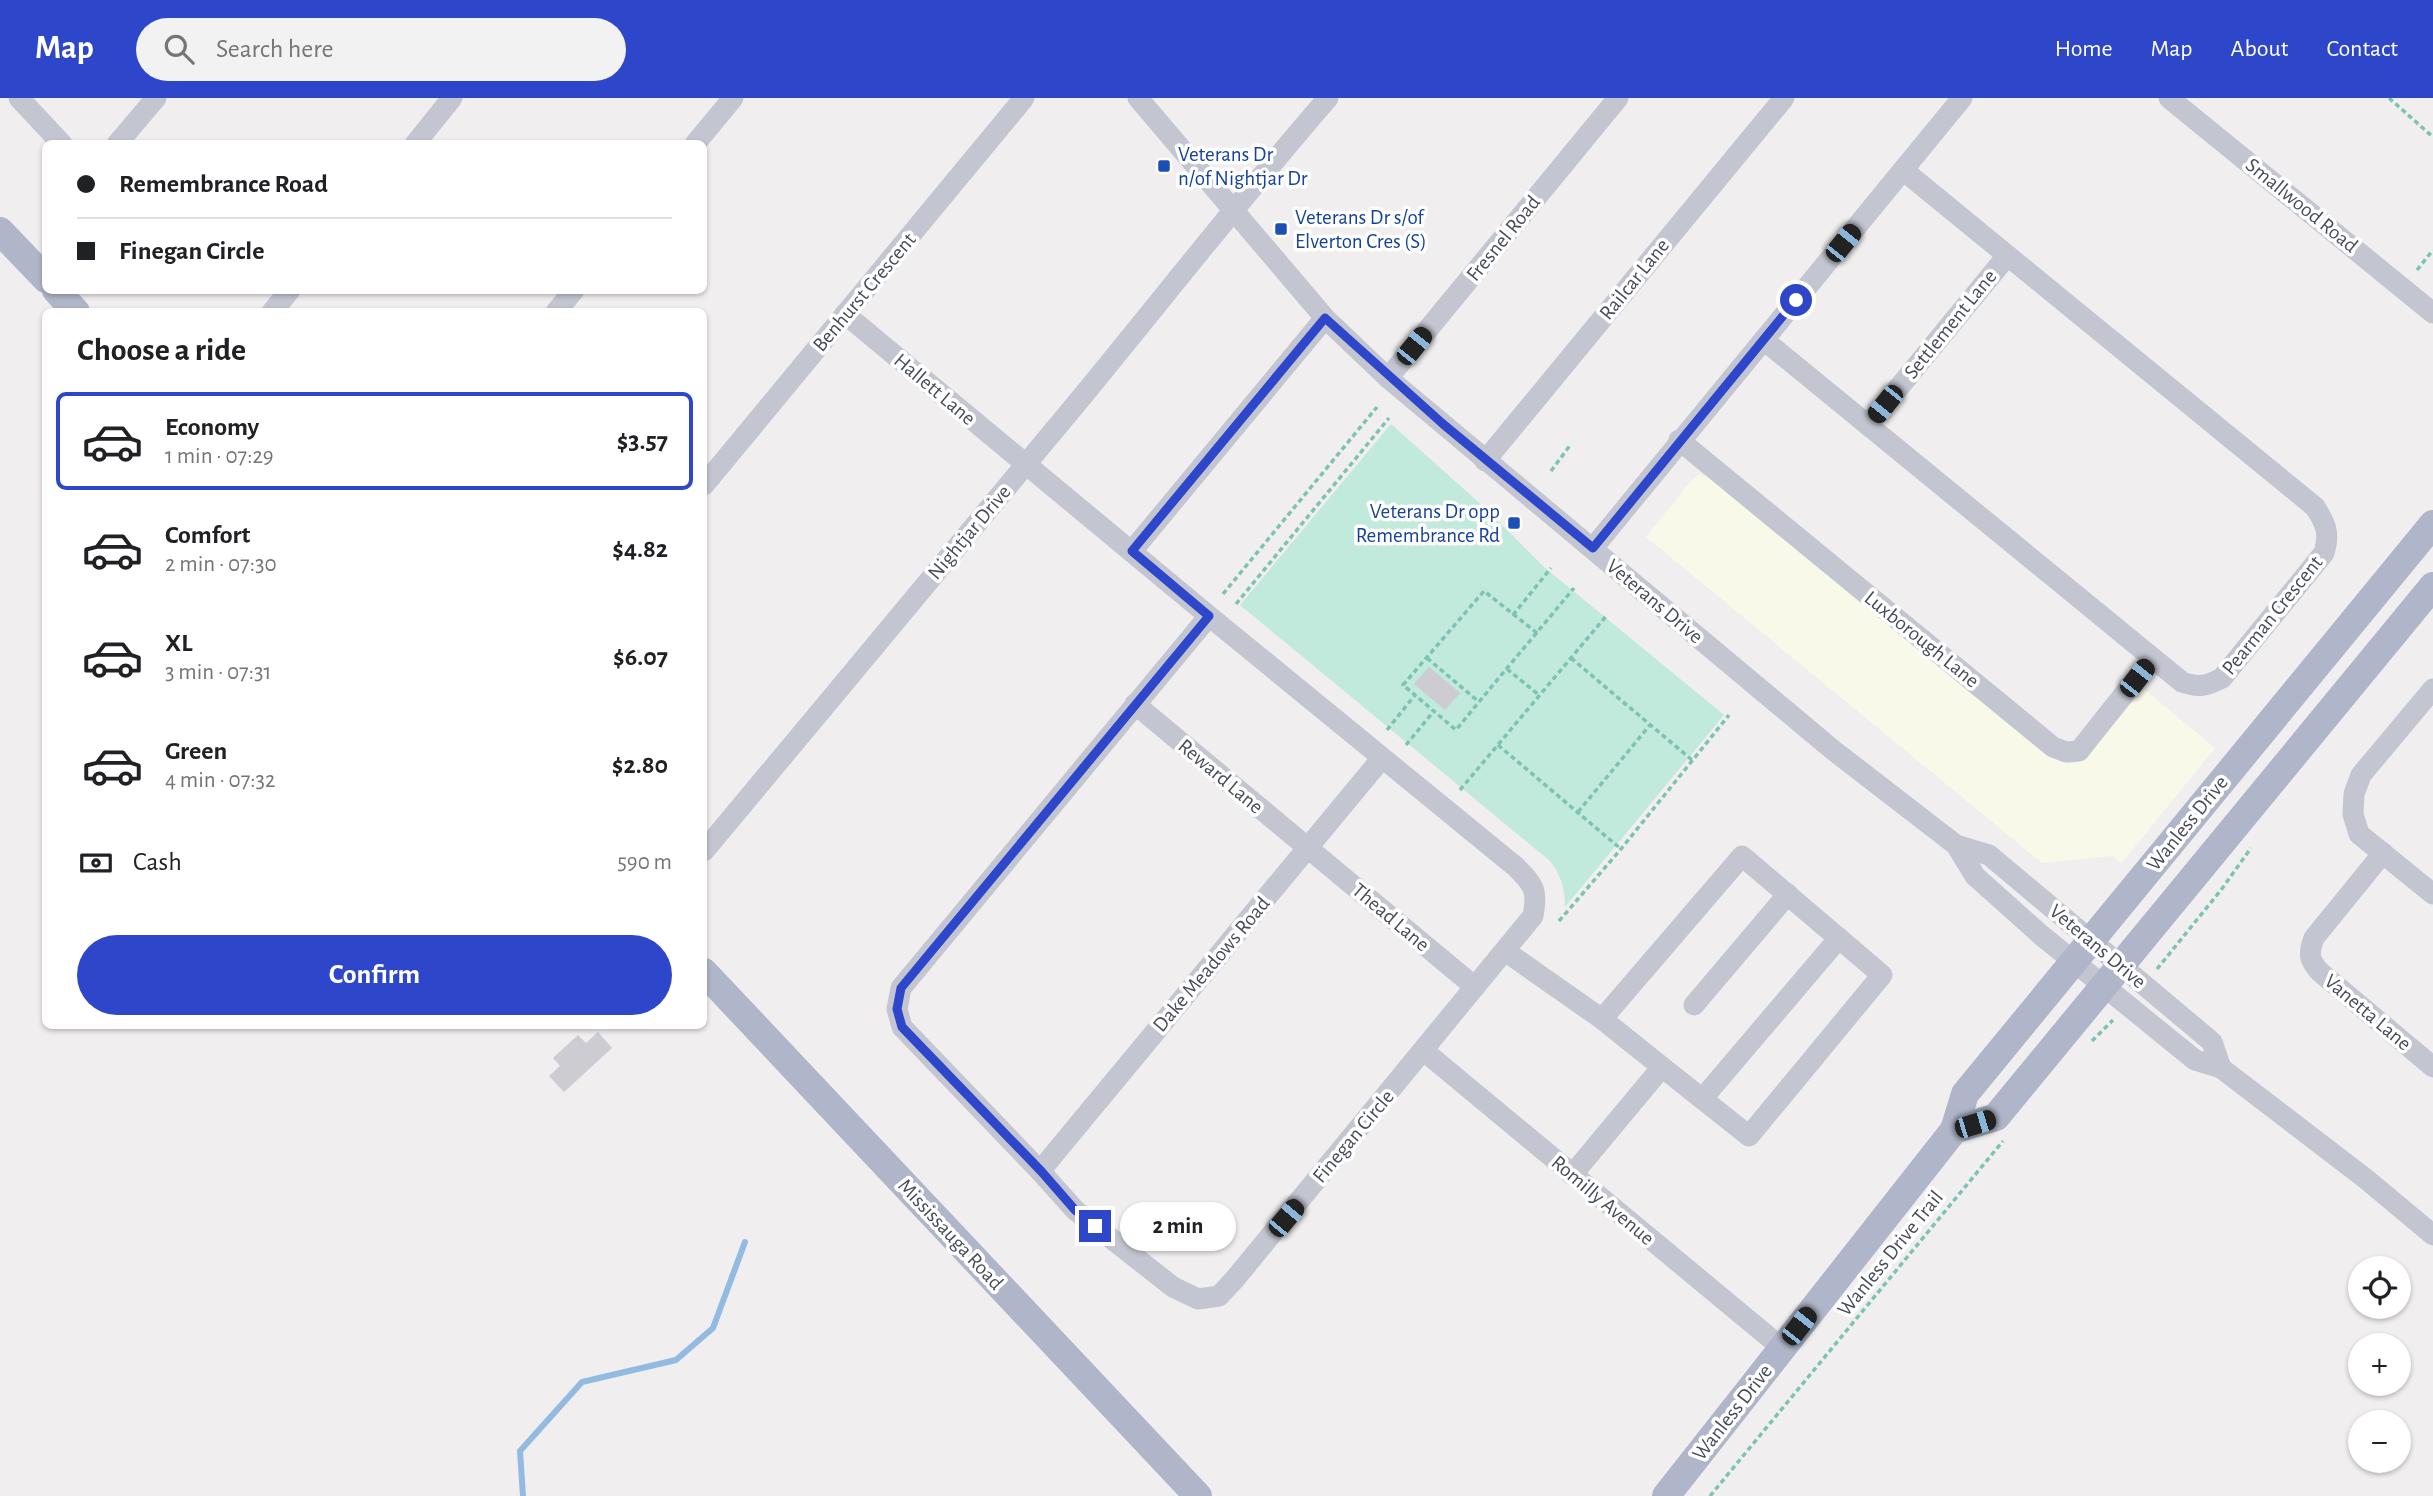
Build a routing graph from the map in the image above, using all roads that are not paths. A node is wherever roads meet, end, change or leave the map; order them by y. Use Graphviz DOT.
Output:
graph roads {
  1 [pos="19,98"];
  2 [pos="156,98"];
  3 [pos="452,98"];
  4 [pos="733,98"];
  5 [pos="1024,98"];
  6 [pos="1138,98"];
  7 [pos="1328,98"];
  8 [pos="1618,98"];
  9 [pos="1784,98"];
  10 [pos="1962,98"];
  11 [pos="2169,98"];
  12 [pos="58,140"];
  13 [pos="120,140"];
  14 [pos="418,140"];
  15 [pos="698,140"];
  16 [pos="1903,170"];
  17 [pos="1233,211"];
  18 [pos="0,231"];
  19 [pos="2007,256"];
  20 [pos="42,275"];
  21 [pos="60,294"];
  22 [pos="287,294"];
  23 [pos="570,294"];
  24 [pos="72,308"];
  25 [pos="275,308"];
  26 [pos="559,308"];
  27 [pos="2433,313"];
  28 [pos="845,314"];
  29 [pos="1325,318"];
  30 [pos="1764,340"];
  31 [pos="1388,378"];
  32 [pos="1868,425"];
  33 [pos="1679,440"];
  34 [pos="1485,461"];
  35 [pos="1026,464"];
  36 [pos="707,481"];
  37 [pos="2433,524"];
  38 [pos="1593,548"];
  39 [pos="1132,551"];
  40 [pos="2433,586"];
  41 [pos="1209,616"];
  42 [pos="2152,659"];
  43 [pos="2433,689"];
  44 [pos="1135,704"];
  45 [pos="1382,758"];
  46 [pos="707,847"];
  47 [pos="1308,847"];
  48 [pos="2383,853"];
  49 [pos="1788,894"];
  50 [pos="2433,894"];
  51 [pos="1839,938"];
  52 [pos="1505,951"];
  53 [pos="2082,951"];
  54 [pos="707,975"];
  55 [pos="2112,976"];
  56 [pos="1475,987"];
  57 [pos="1694,1005"];
  58 [pos="1602,1019"];
  59 [pos="1423,1051"];
  60 [pos="1662,1067"];
  61 [pos="2433,1067"];
  62 [pos="1703,1098"];
  63 [pos="1954,1130"];
  64 [pos="1041,1171"];
  65 [pos="1572,1175"];
  66 [pos="2433,1236"];
  67 [pos="1782,1348"];
  68 [pos="1198,1496"];
  69 [pos="1666,1496"];
  1 -- 12 [label="street"];
  2 -- 13 [label="street"];
  3 -- 14 [label="street"];
  4 -- 15 [label="street"];
  5 -- 28 [label="street, Benhurst Crescent"];
  6 -- 17 [label="street, Veterans Drive"];
  7 -- 17 [label="street, Nightjar Drive"];
  8 -- 31 [label="street, Fresnel Road"];
  9 -- 34 [label="street, Railcar Lane"];
  10 -- 16 [label="street"];
  11 -- 27 [label="street, Smallwood Road"];
  16 -- 19 [label="street, Pearman Crescent"];
  16 -- 30 [label="street"];
  17 -- 29 [label="street, Veterans Drive"];
  17 -- 35 [label="street, Nightjar Drive"];
  18 -- 20 [label="main road"];
  19 -- 32 [label="street, Settlement Lane"];
  19 -- 42 [label="street, Pearman Crescent"];
  21 -- 24 [label="main road"];
  22 -- 25 [label="street"];
  23 -- 26 [label="street"];
  28 -- 35 [label="street, Hallett Lane"];
  28 -- 36 [label="street, Benhurst Crescent"];
  29 -- 31 [label="street, Veterans Drive"];
  29 -- 39 [label="street"];
  30 -- 32 [label="street, Pearman Crescent"];
  30 -- 33 [label="street"];
  31 -- 34 [label="street, Veterans Drive"];
  32 -- 42 [label="street, Pearman Crescent"];
  33 -- 38 [label="street"];
  33 -- 42 [label="street, Luxborough Lane"];
  34 -- 38 [label="street, Veterans Drive"];
  35 -- 39 [label="street, Finegan Circle"];
  35 -- 46 [label="street, Nightjar Drive"];
  37 -- 53 [label="main road, Wanless Drive"];
  38 -- 53 [label="street, Veterans Drive"];
  39 -- 41 [label="street, Finegan Circle"];
  40 -- 55 [label="main road, Wanless Drive"];
  41 -- 44 [label="street, Finegan Circle"];
  41 -- 45 [label="street, Finegan Circle"];
  43 -- 48 [label="street"];
  44 -- 47 [label="street, Reward Lane"];
  44 -- 64 [label="street, Finegan Circle"];
  45 -- 47 [label="street, Dake Meadows Road"];
  45 -- 52 [label="street, Finegan Circle"];
  47 -- 56 [label="street, Thead Lane"];
  47 -- 64 [label="street, Dake Meadows Road"];
  48 -- 50 [label="street"];
  48 -- 61 [label="street, Vanetta Lane"];
  49 -- 51 [label="street"];
  49 -- 57 [label="street"];
  49 -- 58 [label="street"];
  51 -- 62 [label="street"];
  51 -- 62 [label="street"];
  52 -- 56 [label="street, Finegan Circle"];
  52 -- 58 [label="street"];
  53 -- 55 [label="street, Veterans Drive"];
  53 -- 63 [label="main road, Wanless Drive"];
  54 -- 68 [label="main road, Mississauga Road"];
  55 -- 63 [label="main road, Wanless Drive"];
  55 -- 66 [label="street, Veterans Drive"];
  56 -- 59 [label="street, Finegan Circle"];
  58 -- 60 [label="street"];
  59 -- 64 [label="street, Finegan Circle"];
  59 -- 65 [label="street, Romilly Avenue"];
  60 -- 62 [label="street"];
  60 -- 65 [label="street"];
  63 -- 67 [label="main road, Wanless Drive"];
  65 -- 67 [label="street, Romilly Avenue"];
  67 -- 69 [label="main road, Wanless Drive"];
}
